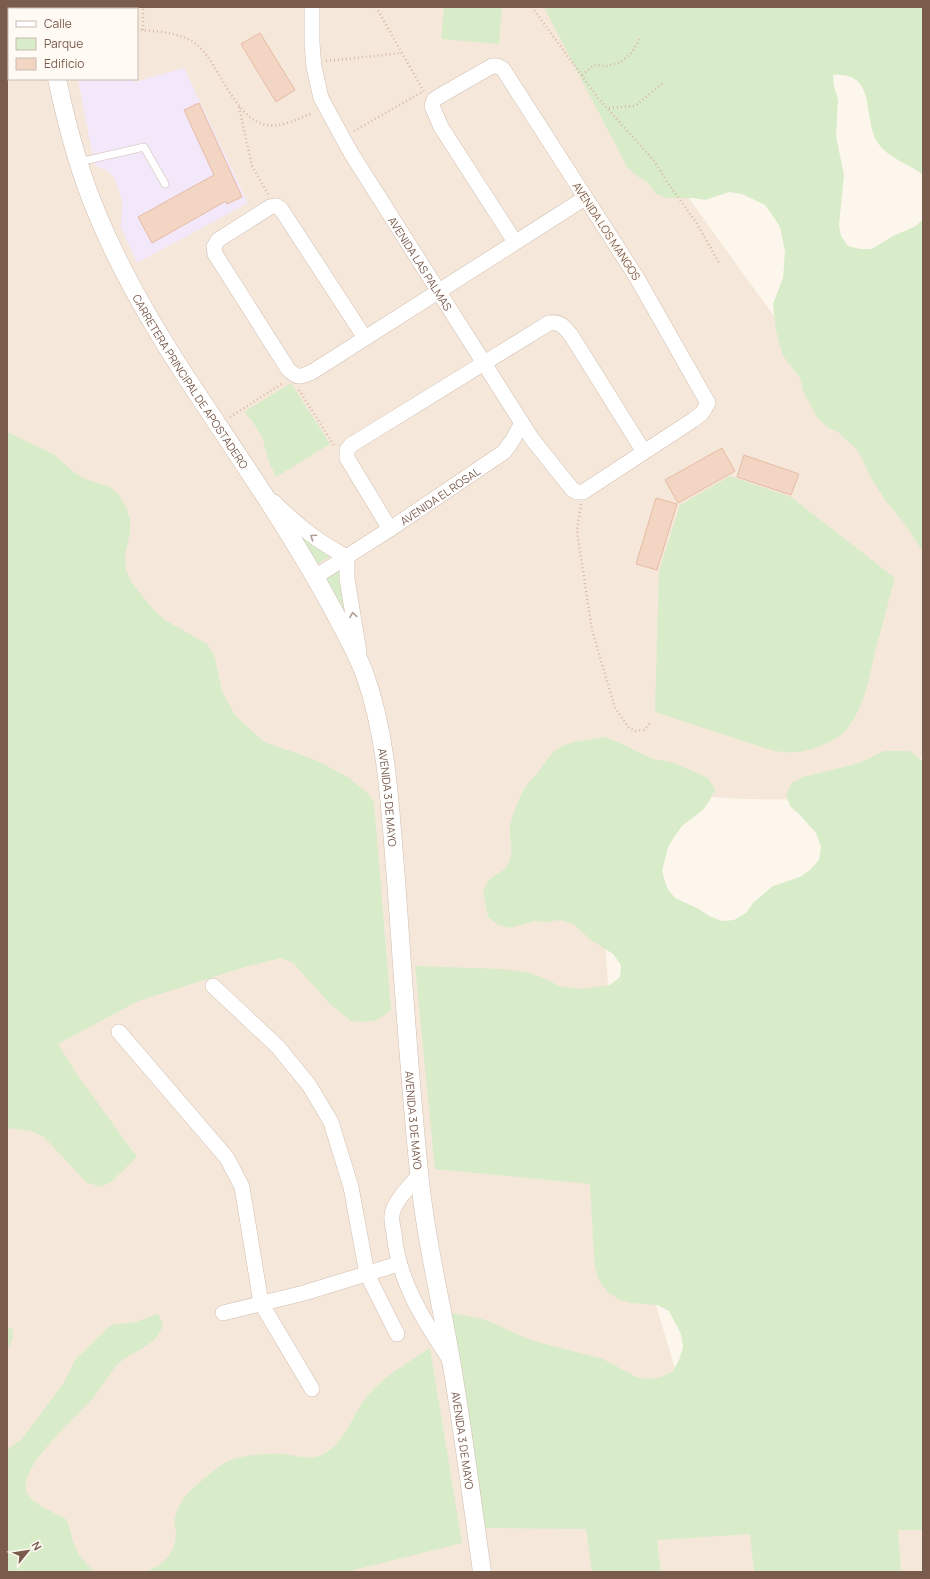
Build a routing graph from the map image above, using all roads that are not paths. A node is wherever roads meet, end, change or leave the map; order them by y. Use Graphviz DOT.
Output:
graph roads {
  1 [pos="312,7"];
  2 [pos="57,80"];
  3 [pos="78,162"];
  4 [pos="165,184"];
  5 [pos="585,198"];
  6 [pos="515,242"];
  7 [pos="439,291"];
  8 [pos="365,338"];
  9 [pos="485,364"];
  10 [pos="522,423"];
  11 [pos="644,452"];
  12 [pos="261,490"];
  13 [pos="390,529"];
  14 [pos="347,557"];
  15 [pos="315,577"];
  16 [pos="362,667"];
  17 [pos="213,986"];
  18 [pos="119,1032"];
  19 [pos="419,1175"];
  20 [pos="398,1264"];
  21 [pos="367,1274"];
  22 [pos="261,1303"];
  23 [pos="223,1313"];
  24 [pos="397,1334"];
  25 [pos="451,1360"];
  26 [pos="312,1389"];
  27 [pos="482,1572"];
  1 -- 7 [label="street, AVENIDA LAS PALMAS"];
  2 -- 3 [label="street, CARRETERA PRINCIPAL DE APOSTADERO"];
  3 -- 4 [label="lane"];
  3 -- 12 [label="street, CARRETERA PRINCIPAL DE APOSTADERO"];
  5 -- 6 [label="street"];
  5 -- 6 [label="street, AVENIDA LOS MANGOS"];
  5 -- 11 [label="street, AVENIDA LOS MANGOS"];
  6 -- 7 [label="street"];
  7 -- 8 [label="street"];
  7 -- 9 [label="street, AVENIDA LAS PALMAS"];
  8 -- 8 [label="street"];
  9 -- 10 [label="street, AVENIDA LAS PALMAS"];
  9 -- 11 [label="street"];
  9 -- 13 [label="street"];
  10 -- 11 [label="street, AVENIDA LAS PALMAS"];
  10 -- 13 [label="street, AVENIDA EL ROSAL"];
  14 -- 12 [label="street, one-way"];
  12 -- 15 [label="street, CARRETERA PRINCIPAL DE APOSTADERO"];
  13 -- 14 [label="street, AVENIDA EL ROSAL"];
  14 -- 15 [label="street, AVENIDA EL ROSAL"];
  16 -- 14 [label="street, one-way"];
  15 -- 16 [label="street, CARRETERA PRINCIPAL DE APOSTADERO"];
  16 -- 19 [label="street, AVENIDA 3 DE MAYO"];
  17 -- 21 [label="street"];
  18 -- 22 [label="street"];
  19 -- 20 [label="street"];
  19 -- 25 [label="street, AVENIDA 3 DE MAYO"];
  20 -- 21 [label="street"];
  20 -- 25 [label="street"];
  21 -- 22 [label="street"];
  21 -- 24 [label="street"];
  22 -- 23 [label="street"];
  22 -- 26 [label="street"];
  25 -- 27 [label="street, AVENIDA 3 DE MAYO"];
}
